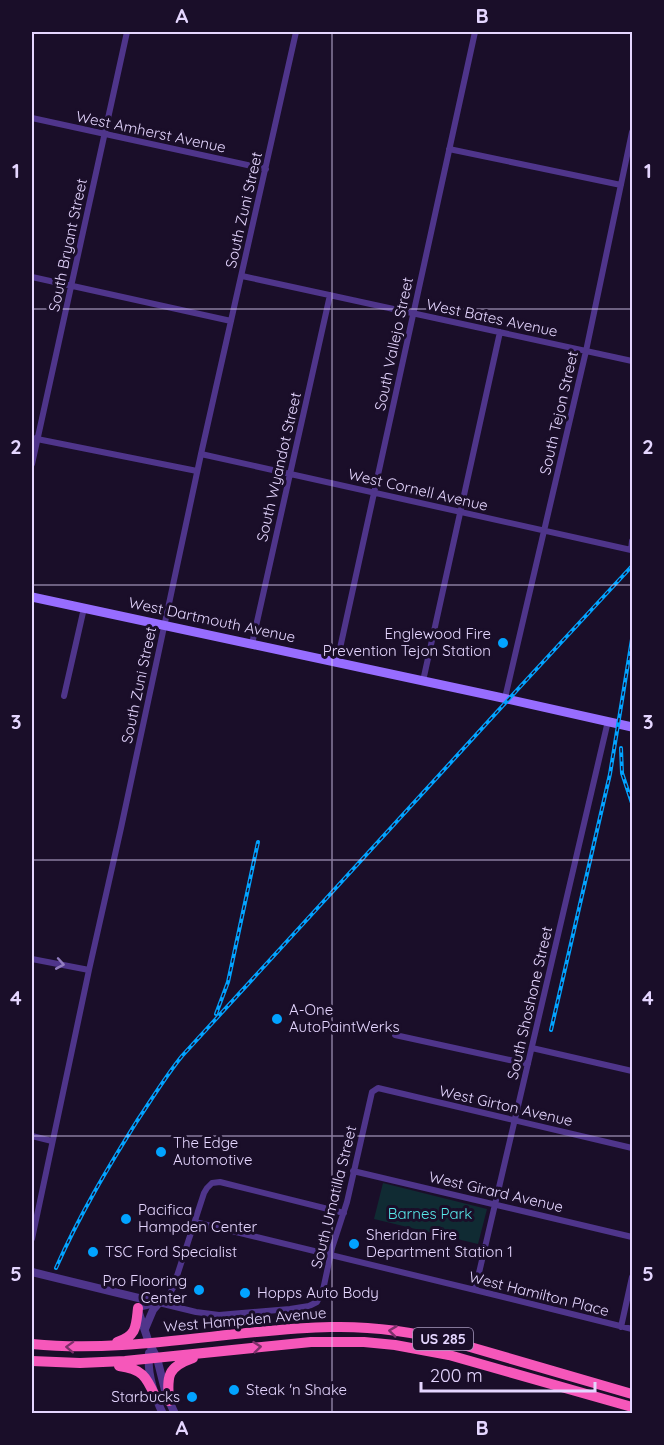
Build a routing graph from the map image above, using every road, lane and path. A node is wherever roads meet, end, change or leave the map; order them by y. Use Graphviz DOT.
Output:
graph roads {
  1 [pos="127,32"];
  2 [pos="296,32"];
  3 [pos="475,32"];
  4 [pos="32,118"];
  5 [pos="633,132"];
  6 [pos="104,134"];
  7 [pos="449,148"];
  8 [pos="266,169"];
  9 [pos="621,186"];
  10 [pos="242,276"];
  11 [pos="32,277"];
  12 [pos="71,285"];
  13 [pos="330,296"];
  14 [pos="413,313"];
  15 [pos="231,321"];
  16 [pos="500,332"];
  17 [pos="586,351"];
  18 [pos="633,361"];
  19 [pos="34,438"];
  20 [pos="201,454"];
  21 [pos="32,464"];
  22 [pos="197,471"];
  23 [pos="290,474"];
  24 [pos="374,492"];
  25 [pos="460,512"];
  26 [pos="544,530"];
  27 [pos="633,541"];
  28 [pos="32,597"];
  29 [pos="84,608"];
  30 [pos="164,625"];
  31 [pos="252,644"];
  32 [pos="337,662"];
  33 [pos="423,681"];
  34 [pos="64,696"];
  35 [pos="505,698"];
  36 [pos="608,722"];
  37 [pos="633,727"];
  38 [pos="32,959"];
  39 [pos="89,970"];
  40 [pos="395,1035"];
  41 [pos="532,1048"];
  42 [pos="528,1064"];
  43 [pos="633,1071"];
  44 [pos="375,1089"];
  45 [pos="515,1120"];
  46 [pos="32,1136"];
  47 [pos="52,1140"];
  48 [pos="633,1149"];
  49 [pos="353,1171"];
  50 [pos="495,1204"];
  51 [pos="344,1213"];
  52 [pos="195,1222"];
  53 [pos="633,1237"];
  54 [pos="32,1239"];
  55 [pos="332,1256"];
  56 [pos="32,1272"];
  57 [pos="633,1277"];
  58 [pos="475,1290"];
  59 [pos="128,1295"];
  60 [pos="159,1303"];
  61 [pos="309,1306"];
  62 [pos="138,1308"];
  63 [pos="621,1327"];
  64 [pos="145,1329"];
  65 [pos="633,1329"];
  66 [pos="149,1343"];
  67 [pos="32,1344"];
  68 [pos="91,1347"];
  69 [pos="225,1351"];
  70 [pos="153,1359"];
  71 [pos="32,1361"];
  72 [pos="80,1363"];
  73 [pos="633,1394"];
  74 [pos="155,1396"];
  75 [pos="169,1401"];
  76 [pos="633,1407"];
  77 [pos="163,1413"];
  78 [pos="174,1413"];
  1 -- 6 [label="street, South Bryant Street"];
  2 -- 8 [label="street, South Zuni Street"];
  3 -- 7 [label="street, South Vallejo Street"];
  4 -- 6 [label="street, West Amherst Avenue"];
  5 -- 9 [label="street, South Tejon Street"];
  6 -- 8 [label="street, West Amherst Avenue"];
  6 -- 12 [label="street, South Bryant Street"];
  7 -- 9 [label="street"];
  7 -- 14 [label="street, South Vallejo Street"];
  8 -- 10 [label="street, South Zuni Street"];
  9 -- 17 [label="street, South Tejon Street"];
  10 -- 13 [label="street, West Bates Avenue"];
  10 -- 15 [label="street, South Zuni Street"];
  11 -- 12 [label="street"];
  12 -- 15 [label="street"];
  12 -- 19 [label="street, South Bryant Street"];
  13 -- 14 [label="street, West Bates Avenue"];
  13 -- 23 [label="street, South Wyandot Street"];
  14 -- 16 [label="street, West Bates Avenue"];
  14 -- 24 [label="street, South Vallejo Street"];
  15 -- 20 [label="street, South Zuni Street"];
  16 -- 17 [label="street, West Bates Avenue"];
  16 -- 25 [label="street"];
  17 -- 18 [label="street, West Bates Avenue"];
  17 -- 26 [label="street, South Tejon Street"];
  19 -- 21 [label="street, South Bryant Street"];
  19 -- 22 [label="street"];
  20 -- 22 [label="street, South Zuni Street"];
  20 -- 23 [label="street, West Cornell Avenue"];
  22 -- 30 [label="street, South Zuni Street"];
  23 -- 24 [label="street, West Cornell Avenue"];
  23 -- 31 [label="street, South Wyandot Street"];
  24 -- 25 [label="street, West Cornell Avenue"];
  24 -- 32 [label="street, South Vallejo Street"];
  25 -- 26 [label="street, West Cornell Avenue"];
  25 -- 33 [label="street"];
  26 -- 27 [label="street, West Cornell Avenue"];
  26 -- 35 [label="street, South Tejon Street"];
  28 -- 29 [label="main road, West Dartmouth Avenue"];
  29 -- 30 [label="main road, West Dartmouth Avenue"];
  29 -- 34 [label="street"];
  30 -- 31 [label="main road, West Dartmouth Avenue"];
  30 -- 39 [label="street, South Zuni Street"];
  31 -- 32 [label="main road, West Dartmouth Avenue"];
  32 -- 33 [label="main road, West Dartmouth Avenue"];
  33 -- 35 [label="main road, West Dartmouth Avenue"];
  35 -- 36 [label="main road, West Dartmouth Avenue"];
  36 -- 37 [label="main road, West Dartmouth Avenue"];
  36 -- 41 [label="street, South Shoshone Street"];
  38 -- 39 [label="street, one-way"];
  39 -- 47 [label="street, South Zuni Street"];
  40 -- 42 [label="street"];
  41 -- 42 [label="street, South Shoshone Street"];
  41 -- 43 [label="street"];
  42 -- 45 [label="street, South Shoshone Street"];
  44 -- 45 [label="street, West Girton Avenue"];
  44 -- 49 [label="street, South Umatilla Street"];
  45 -- 48 [label="street, West Girton Avenue"];
  45 -- 50 [label="street, South Shoshone Street"];
  46 -- 47 [label="street"];
  47 -- 54 [label="street, South Zuni Street"];
  49 -- 50 [label="street, West Girard Avenue"];
  49 -- 51 [label="street, South Umatilla Street"];
  50 -- 53 [label="street, West Girard Avenue"];
  50 -- 58 [label="street, South Shoshone Street"];
  51 -- 52 [label="street"];
  51 -- 55 [label="street, South Umatilla Street"];
  52 -- 55 [label="street, West Hamilton Place"];
  52 -- 60 [label="street"];
  55 -- 58 [label="street, West Hamilton Place"];
  55 -- 61 [label="street, South Umatilla Street"];
  56 -- 59 [label="street"];
  57 -- 63 [label="street"];
  58 -- 63 [label="street, West Hamilton Place"];
  59 -- 60 [label="street"];
  59 -- 62 [label="street"];
  60 -- 61 [label="street, West Hampden Avenue"];
  60 -- 62 [label="street, West Hampden Avenue"];
  60 -- 64 [label="street"];
  62 -- 64 [label="street"];
  62 -- 68 [label="highway"];
  63 -- 65 [label="street, West Hamilton Place"];
  64 -- 66 [label="street"];
  66 -- 68 [label="highway, West Hampden Avenue / US 285"];
  66 -- 70 [label="street"];
  73 -- 66 [label="highway, West Hampden Avenue / US 285, one-way"];
  68 -- 67 [label="highway, West Hampden Avenue / US 285, one-way"];
  69 -- 70 [label="highway, West Hampden Avenue / US 285"];
  69 -- 75 [label="highway"];
  69 -- 76 [label="highway, West Hampden Avenue / US 285, one-way"];
  70 -- 72 [label="highway, West Hampden Avenue / US 285"];
  70 -- 74 [label="street"];
  70 -- 75 [label="street"];
  71 -- 72 [label="highway, West Hampden Avenue / US 285"];
  72 -- 74 [label="highway"];
  74 -- 77 [label="street"];
  75 -- 78 [label="street"];
}
